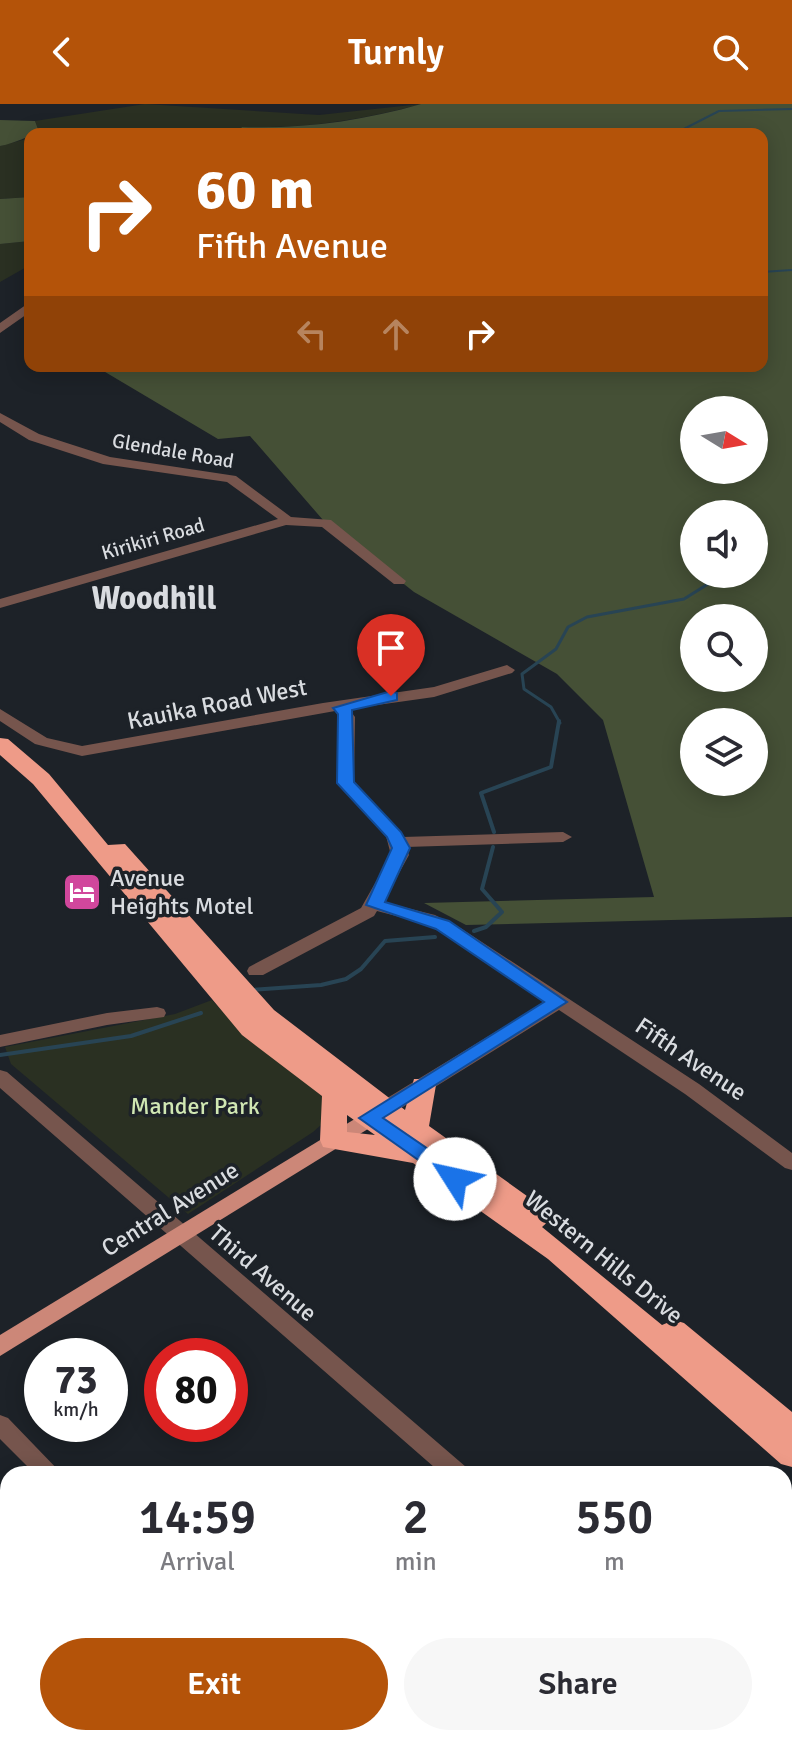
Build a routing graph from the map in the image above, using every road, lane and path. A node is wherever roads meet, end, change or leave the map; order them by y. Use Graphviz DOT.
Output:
graph roads {
  1 [pos="24,311"];
  2 [pos="0,329"];
  3 [pos="0,417"];
  4 [pos="285,521"];
  5 [pos="399,581"];
  6 [pos="0,604"];
  7 [pos="507,670"];
  8 [pos="341,708"];
  9 [pos="0,714"];
  10 [pos="0,732"];
  11 [pos="0,744"];
  12 [pos="563,837"];
  13 [pos="399,842"];
  14 [pos="375,905"];
  15 [pos="256,971"];
  16 [pos="558,1002"];
  17 [pos="157,1013"];
  18 [pos="0,1041"];
  19 [pos="0,1077"];
  20 [pos="423,1085"];
  21 [pos="335,1093"];
  22 [pos="377,1113"];
  23 [pos="333,1140"];
  24 [pos="419,1142"];
  25 [pos="792,1163"];
  26 [pos="180,1236"];
  27 [pos="0,1347"];
  28 [pos="0,1424"];
  29 [pos="792,1430"];
  30 [pos="792,1455"];
  31 [pos="42,1466"];
  32 [pos="449,1466"];
  1 -- 2 [label="street"];
  3 -- 4 [label="street, Glendale Road"];
  4 -- 5 [label="street, Kirikiri Road"];
  4 -- 6 [label="street, Kirikiri Road"];
  7 -- 8 [label="street, Kauika Road West"];
  8 -- 9 [label="street, Kauika Road West"];
  8 -- 13 [label="street"];
  10 -- 22 [label="highway, Western Hills Drive"];
  11 -- 21 [label="highway, Western Hills Drive"];
  12 -- 13 [label="street"];
  13 -- 14 [label="street"];
  14 -- 15 [label="street"];
  14 -- 16 [label="street, Fifth Avenue"];
  16 -- 20 [label="street"];
  16 -- 25 [label="street, Fifth Avenue"];
  17 -- 18 [label="street"];
  19 -- 26 [label="street, Third Avenue"];
  20 -- 22 [label="street"];
  20 -- 24 [label="highway"];
  21 -- 22 [label="highway, Western Hills Drive"];
  21 -- 23 [label="highway"];
  22 -- 23 [label="main road, Central Avenue"];
  22 -- 24 [label="highway, Western Hills Drive"];
  23 -- 24 [label="highway"];
  23 -- 26 [label="main road, Central Avenue"];
  24 -- 29 [label="highway, Western Hills Drive"];
  24 -- 30 [label="highway, Western Hills Drive"];
  26 -- 27 [label="main road, Central Avenue"];
  26 -- 32 [label="street, Third Avenue"];
  28 -- 31 [label="street"];
}
